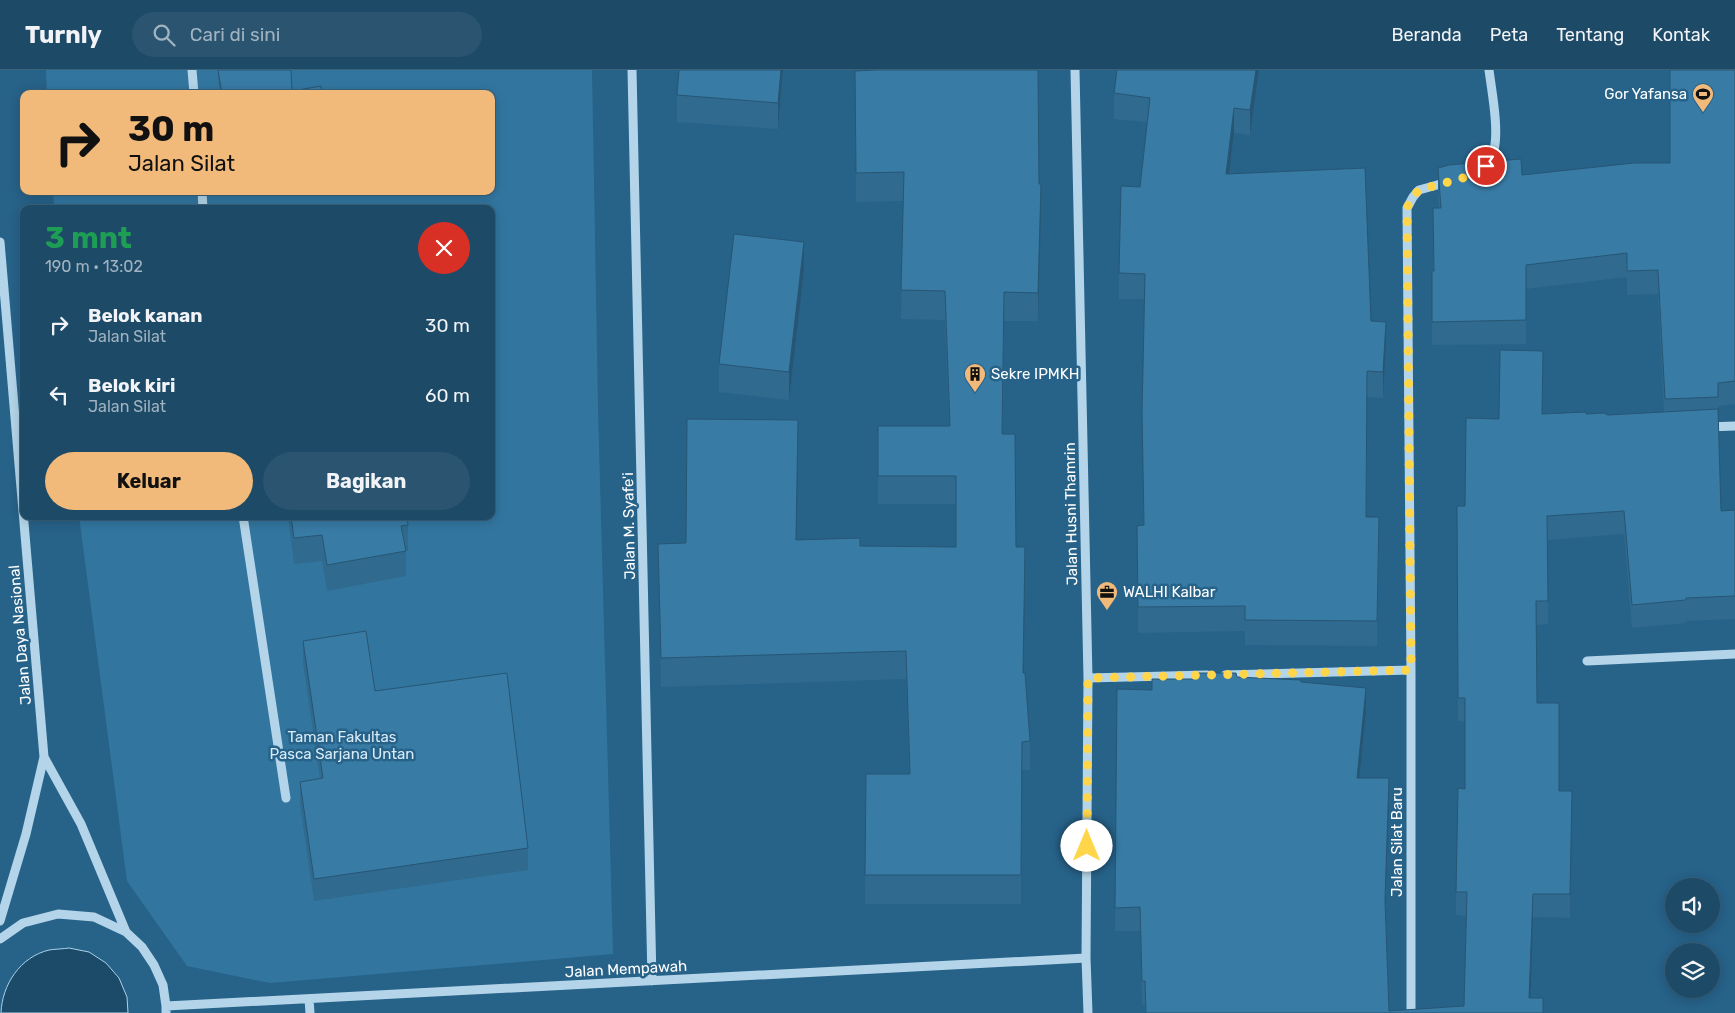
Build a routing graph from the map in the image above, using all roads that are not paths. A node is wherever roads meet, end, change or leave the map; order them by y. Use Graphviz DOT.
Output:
graph roads {
  1 [pos="192,70"];
  2 [pos="632,70"];
  3 [pos="1075,70"];
  4 [pos="1489,70"];
  5 [pos="194,90"];
  6 [pos="1470,176"];
  7 [pos="1454,181"];
  8 [pos="0,242"];
  9 [pos="1735,426"];
  10 [pos="1696,428"];
  11 [pos="20,477"];
  12 [pos="24,520"];
  13 [pos="244,520"];
  14 [pos="1735,654"];
  15 [pos="1587,661"];
  16 [pos="1411,670"];
  17 [pos="1088,678"];
  18 [pos="44,758"];
  19 [pos="286,798"];
  20 [pos="0,921"];
  21 [pos="126,932"];
  22 [pos="0,940"];
  23 [pos="1086,958"];
  24 [pos="652,982"];
  25 [pos="309,999"];
  26 [pos="166,1009"];
  27 [pos="310,1013"];
  28 [pos="1088,1013"];
  29 [pos="1411,1013"];
  1 -- 5 [label="street"];
  2 -- 24 [label="street, Jalan M. Syafe'i"];
  3 -- 17 [label="street, Jalan Husni Thamrin"];
  4 -- 6 [label="street"];
  7 -- 16 [label="street, Jalan Silat Baru"];
  8 -- 11 [label="street, Jalan Daya Nasional"];
  9 -- 10 [label="street"];
  12 -- 18 [label="street, Jalan Daya Nasional"];
  13 -- 19 [label="street"];
  14 -- 15 [label="street"];
  16 -- 17 [label="street"];
  16 -- 29 [label="street, Jalan Silat Baru"];
  17 -- 23 [label="street, Jalan Husni Thamrin"];
  18 -- 20 [label="street, Jalan Daya Nasional"];
  18 -- 21 [label="street, Jalan Daya Nasional"];
  21 -- 22 [label="street, Jalan Daya Nasional"];
  21 -- 26 [label="street, Jalan Daya Nasional"];
  23 -- 24 [label="street, Jalan Mempawah"];
  23 -- 28 [label="street, Jalan Husni Thamrin"];
  24 -- 25 [label="street, Jalan Mempawah"];
  25 -- 26 [label="street, Jalan Mempawah"];
  25 -- 27 [label="street"];
}
